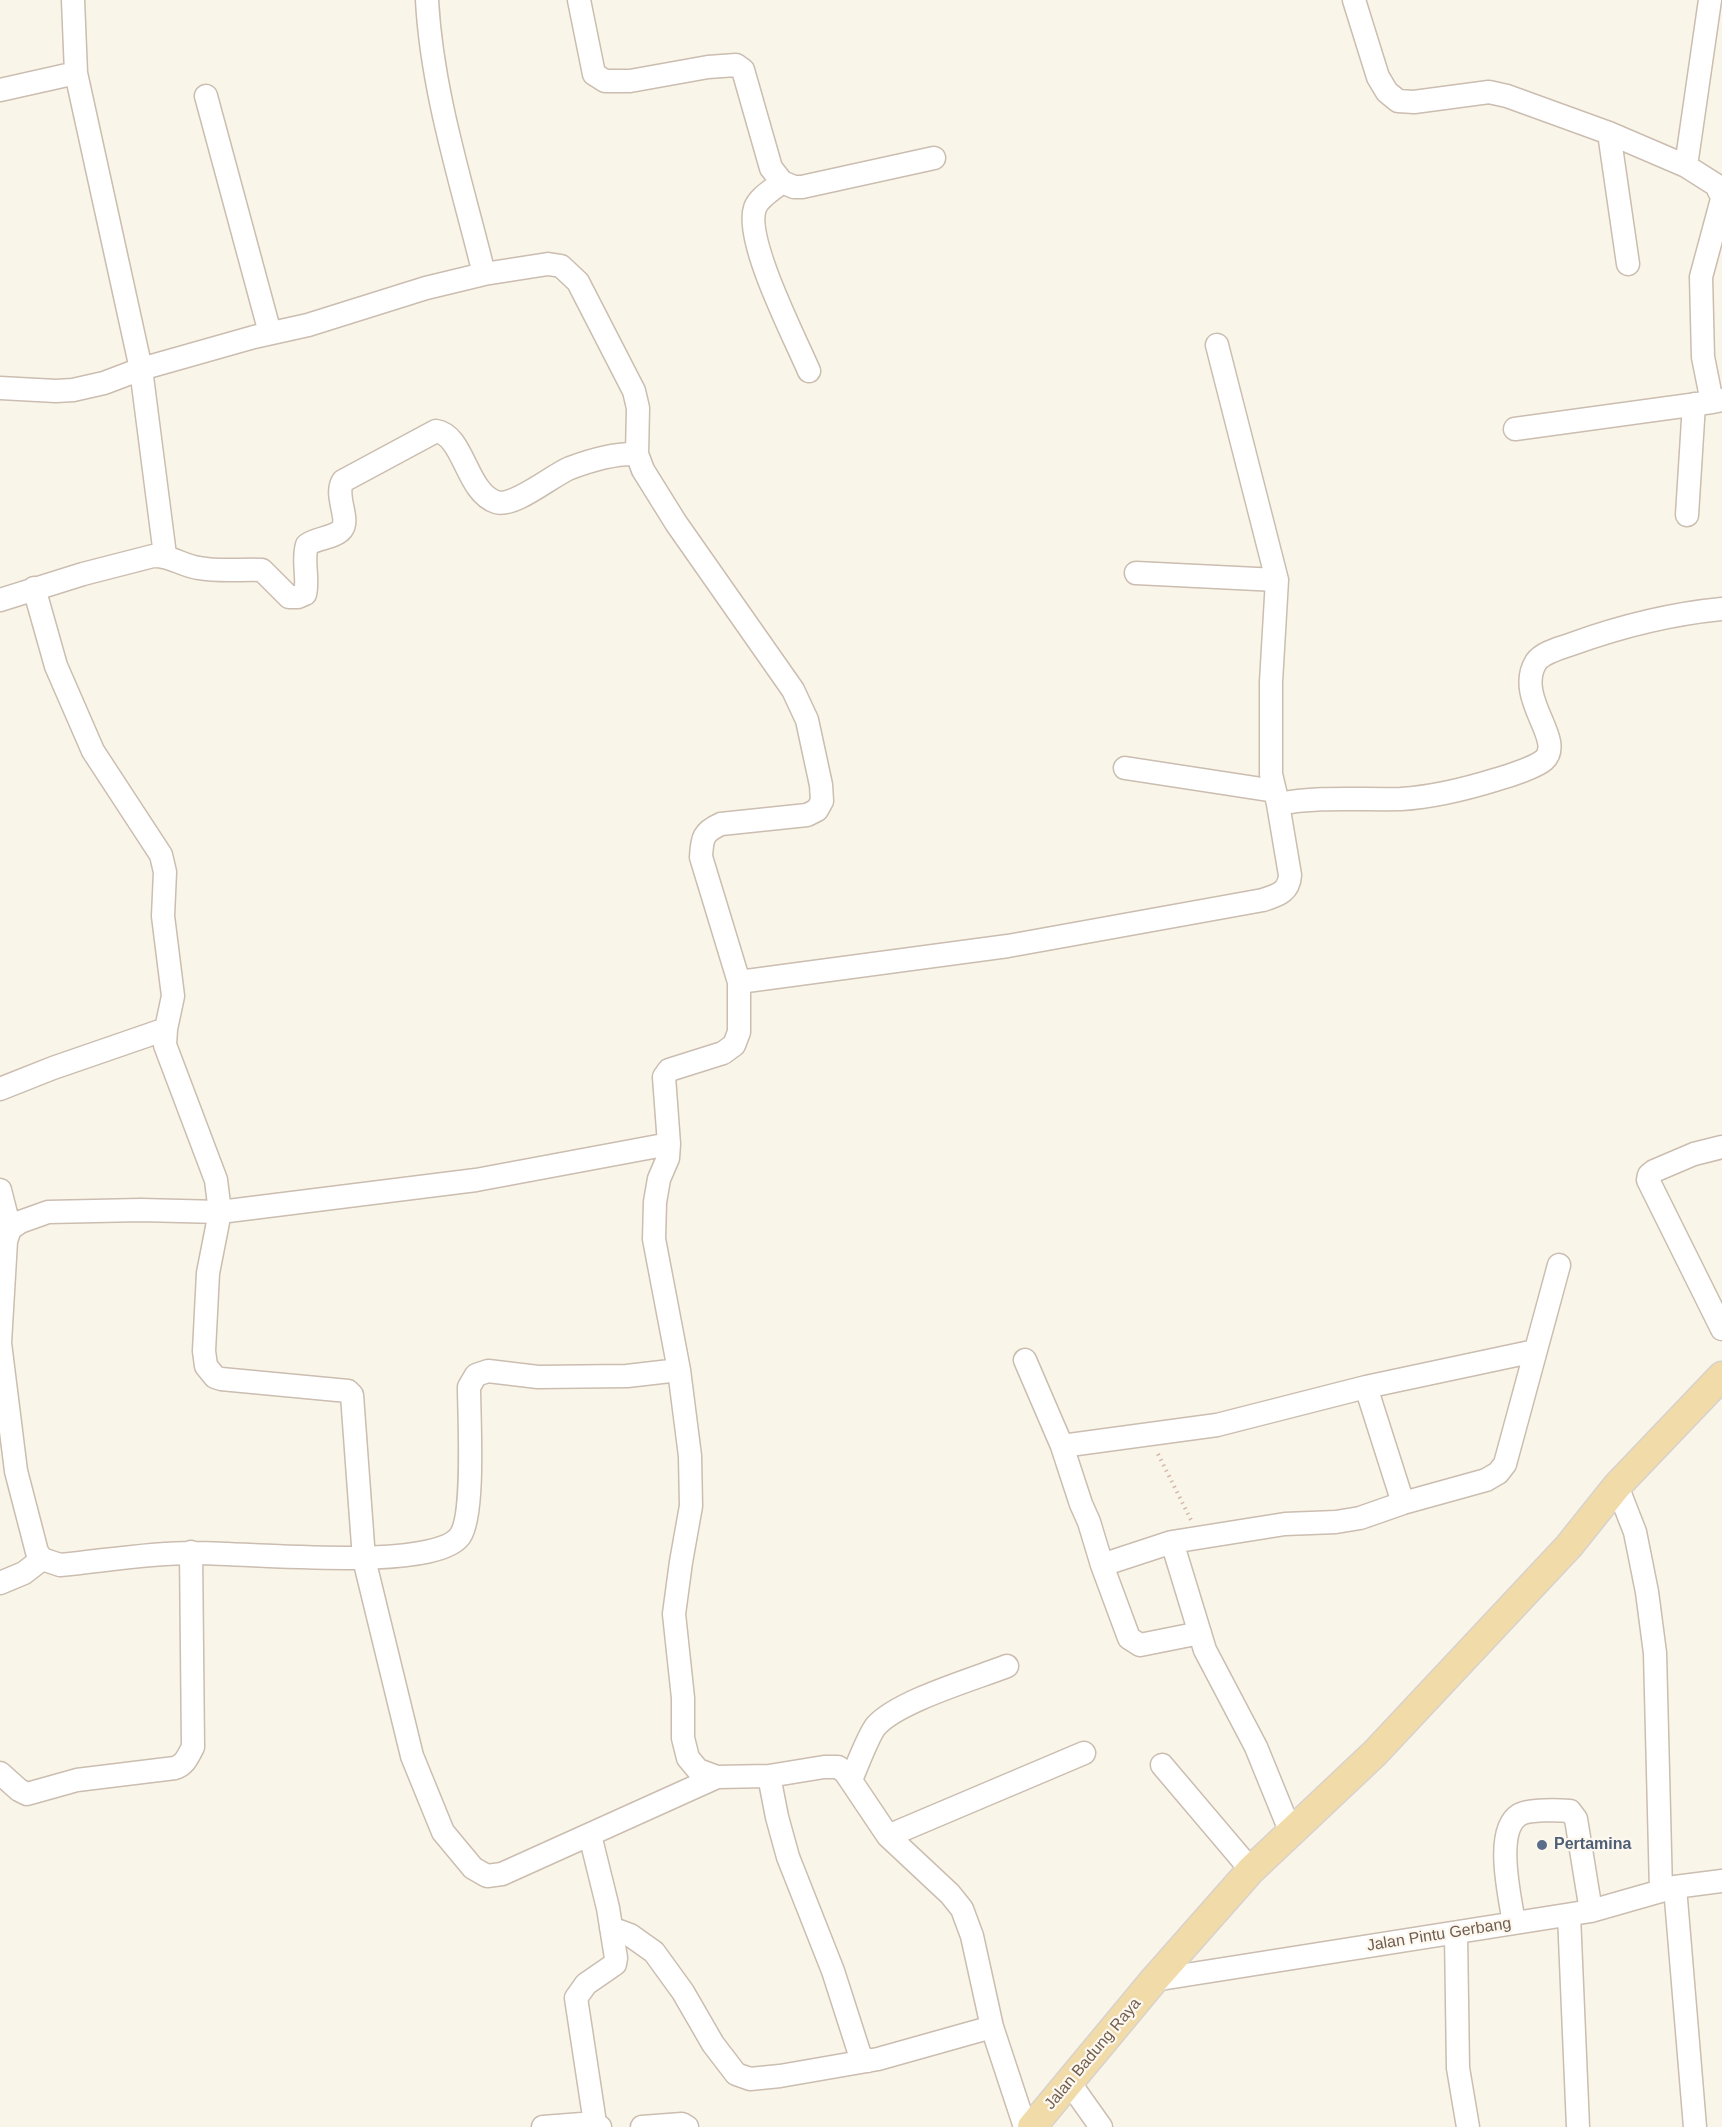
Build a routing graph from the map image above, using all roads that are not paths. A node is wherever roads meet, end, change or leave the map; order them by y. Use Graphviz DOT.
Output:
graph roads {
  1 [pos="73,0"];
  2 [pos="428,0"];
  3 [pos="579,0"];
  4 [pos="1354,0"];
  5 [pos="1710,0"];
  6 [pos="76,73"];
  7 [pos="0,90"];
  8 [pos="206,96"];
  9 [pos="1609,133"];
  10 [pos="934,158"];
  11 [pos="1686,166"];
  12 [pos="782,182"];
  13 [pos="1722,198"];
  14 [pos="1628,264"];
  15 [pos="484,274"];
  16 [pos="270,333"];
  17 [pos="1216,345"];
  18 [pos="141,369"];
  19 [pos="810,370"];
  20 [pos="0,388"];
  21 [pos="1709,402"];
  22 [pos="1515,429"];
  23 [pos="638,454"];
  24 [pos="1687,515"];
  25 [pos="165,555"];
  26 [pos="1136,573"];
  27 [pos="1277,580"];
  28 [pos="34,588"];
  29 [pos="0,600"];
  30 [pos="1722,609"];
  31 [pos="1125,768"];
  32 [pos="1277,797"];
  33 [pos="739,982"];
  34 [pos="166,1029"];
  35 [pos="0,1089"];
  36 [pos="669,1144"];
  37 [pos="1722,1147"];
  38 [pos="0,1190"];
  39 [pos="220,1212"];
  40 [pos="10,1229"];
  41 [pos="1558,1265"];
  42 [pos="1722,1329"];
  43 [pos="0,1343"];
  44 [pos="1535,1351"];
  45 [pos="1025,1360"];
  46 [pos="680,1370"];
  47 [pos="1721,1380"];
  48 [pos="1366,1387"];
  49 [pos="1062,1446"];
  50 [pos="1617,1486"];
  51 [pos="1403,1503"];
  52 [pos="1172,1542"];
  53 [pos="191,1552"];
  54 [pos="42,1559"];
  55 [pos="364,1559"];
  56 [pos="1102,1566"];
  57 [pos="0,1583"];
  58 [pos="1200,1633"];
  59 [pos="1007,1666"];
  60 [pos="1084,1753"];
  61 [pos="1162,1765"];
  62 [pos="0,1773"];
  63 [pos="769,1776"];
  64 [pos="717,1777"];
  65 [pos="851,1780"];
  66 [pos="1291,1833"];
  67 [pos="590,1834"];
  68 [pos="888,1836"];
  69 [pos="1251,1870"];
  70 [pos="1722,1881"];
  71 [pos="1668,1889"];
  72 [pos="1591,1911"];
  73 [pos="1569,1915"];
  74 [pos="1514,1923"];
  75 [pos="611,1928"];
  76 [pos="1456,1934"];
  77 [pos="1154,1980"];
  78 [pos="992,2027"];
  79 [pos="868,2061"];
  80 [pos="1069,2082"];
  81 [pos="598,2125"];
  82 [pos="543,2127"];
  83 [pos="642,2127"];
  84 [pos="687,2127"];
  85 [pos="1024,2127"];
  86 [pos="1032,2127"];
  87 [pos="1101,2127"];
  88 [pos="1468,2127"];
  89 [pos="1578,2127"];
  90 [pos="1695,2127"];
  1 -- 6 [label="street"];
  2 -- 15 [label="street"];
  3 -- 12 [label="street"];
  4 -- 9 [label="street"];
  5 -- 11 [label="street"];
  6 -- 7 [label="street"];
  6 -- 18 [label="street"];
  8 -- 16 [label="street"];
  9 -- 11 [label="street"];
  9 -- 14 [label="street"];
  10 -- 12 [label="street"];
  11 -- 13 [label="street"];
  12 -- 19 [label="street"];
  13 -- 21 [label="street"];
  15 -- 16 [label="street"];
  15 -- 23 [label="street"];
  16 -- 18 [label="street"];
  17 -- 27 [label="street"];
  18 -- 20 [label="street"];
  18 -- 25 [label="street"];
  21 -- 22 [label="street"];
  21 -- 24 [label="street"];
  23 -- 25 [label="street"];
  23 -- 33 [label="street"];
  25 -- 28 [label="street"];
  26 -- 27 [label="street"];
  27 -- 32 [label="street"];
  28 -- 29 [label="street"];
  28 -- 34 [label="street"];
  30 -- 32 [label="street"];
  31 -- 32 [label="street"];
  32 -- 33 [label="street"];
  33 -- 36 [label="street"];
  34 -- 35 [label="street"];
  34 -- 39 [label="street"];
  36 -- 39 [label="street"];
  36 -- 46 [label="street"];
  37 -- 42 [label="street"];
  38 -- 40 [label="street"];
  39 -- 40 [label="street"];
  39 -- 55 [label="street"];
  40 -- 43 [label="street"];
  41 -- 44 [label="street"];
  43 -- 54 [label="street"];
  44 -- 48 [label="street"];
  44 -- 51 [label="street"];
  45 -- 49 [label="street"];
  46 -- 55 [label="street"];
  46 -- 64 [label="street"];
  47 -- 50 [label="main road, Jalan Badung Raya"];
  48 -- 49 [label="street"];
  48 -- 51 [label="street"];
  49 -- 56 [label="street"];
  50 -- 66 [label="main road, Jalan Badung Raya"];
  50 -- 71 [label="street"];
  51 -- 52 [label="street"];
  52 -- 56 [label="street"];
  52 -- 58 [label="street"];
  53 -- 54 [label="street"];
  53 -- 55 [label="street"];
  53 -- 62 [label="street"];
  54 -- 57 [label="street"];
  55 -- 67 [label="street"];
  56 -- 58 [label="street"];
  58 -- 66 [label="street"];
  59 -- 65 [label="street"];
  60 -- 68 [label="street"];
  61 -- 69 [label="street"];
  63 -- 64 [label="street"];
  63 -- 65 [label="street"];
  63 -- 79 [label="street"];
  64 -- 67 [label="street"];
  65 -- 68 [label="street"];
  66 -- 69 [label="main road, Jalan Badung Raya"];
  67 -- 75 [label="street"];
  68 -- 78 [label="street"];
  69 -- 77 [label="main road, Jalan Badung Raya"];
  70 -- 71 [label="street, Jalan Pintu Gerbang"];
  71 -- 72 [label="street, Jalan Pintu Gerbang"];
  71 -- 90 [label="street"];
  72 -- 73 [label="street, Jalan Pintu Gerbang"];
  72 -- 74 [label="street"];
  73 -- 74 [label="street, Jalan Pintu Gerbang"];
  73 -- 89 [label="street"];
  74 -- 76 [label="street, Jalan Pintu Gerbang"];
  75 -- 79 [label="street"];
  75 -- 81 [label="street"];
  76 -- 77 [label="street, Jalan Pintu Gerbang"];
  76 -- 88 [label="street"];
  77 -- 80 [label="main road, Jalan Badung Raya"];
  78 -- 79 [label="street"];
  78 -- 85 [label="street"];
  80 -- 86 [label="main road, Jalan Badung Raya"];
  80 -- 87 [label="street"];
  81 -- 82 [label="street"];
  83 -- 84 [label="street"];
}
